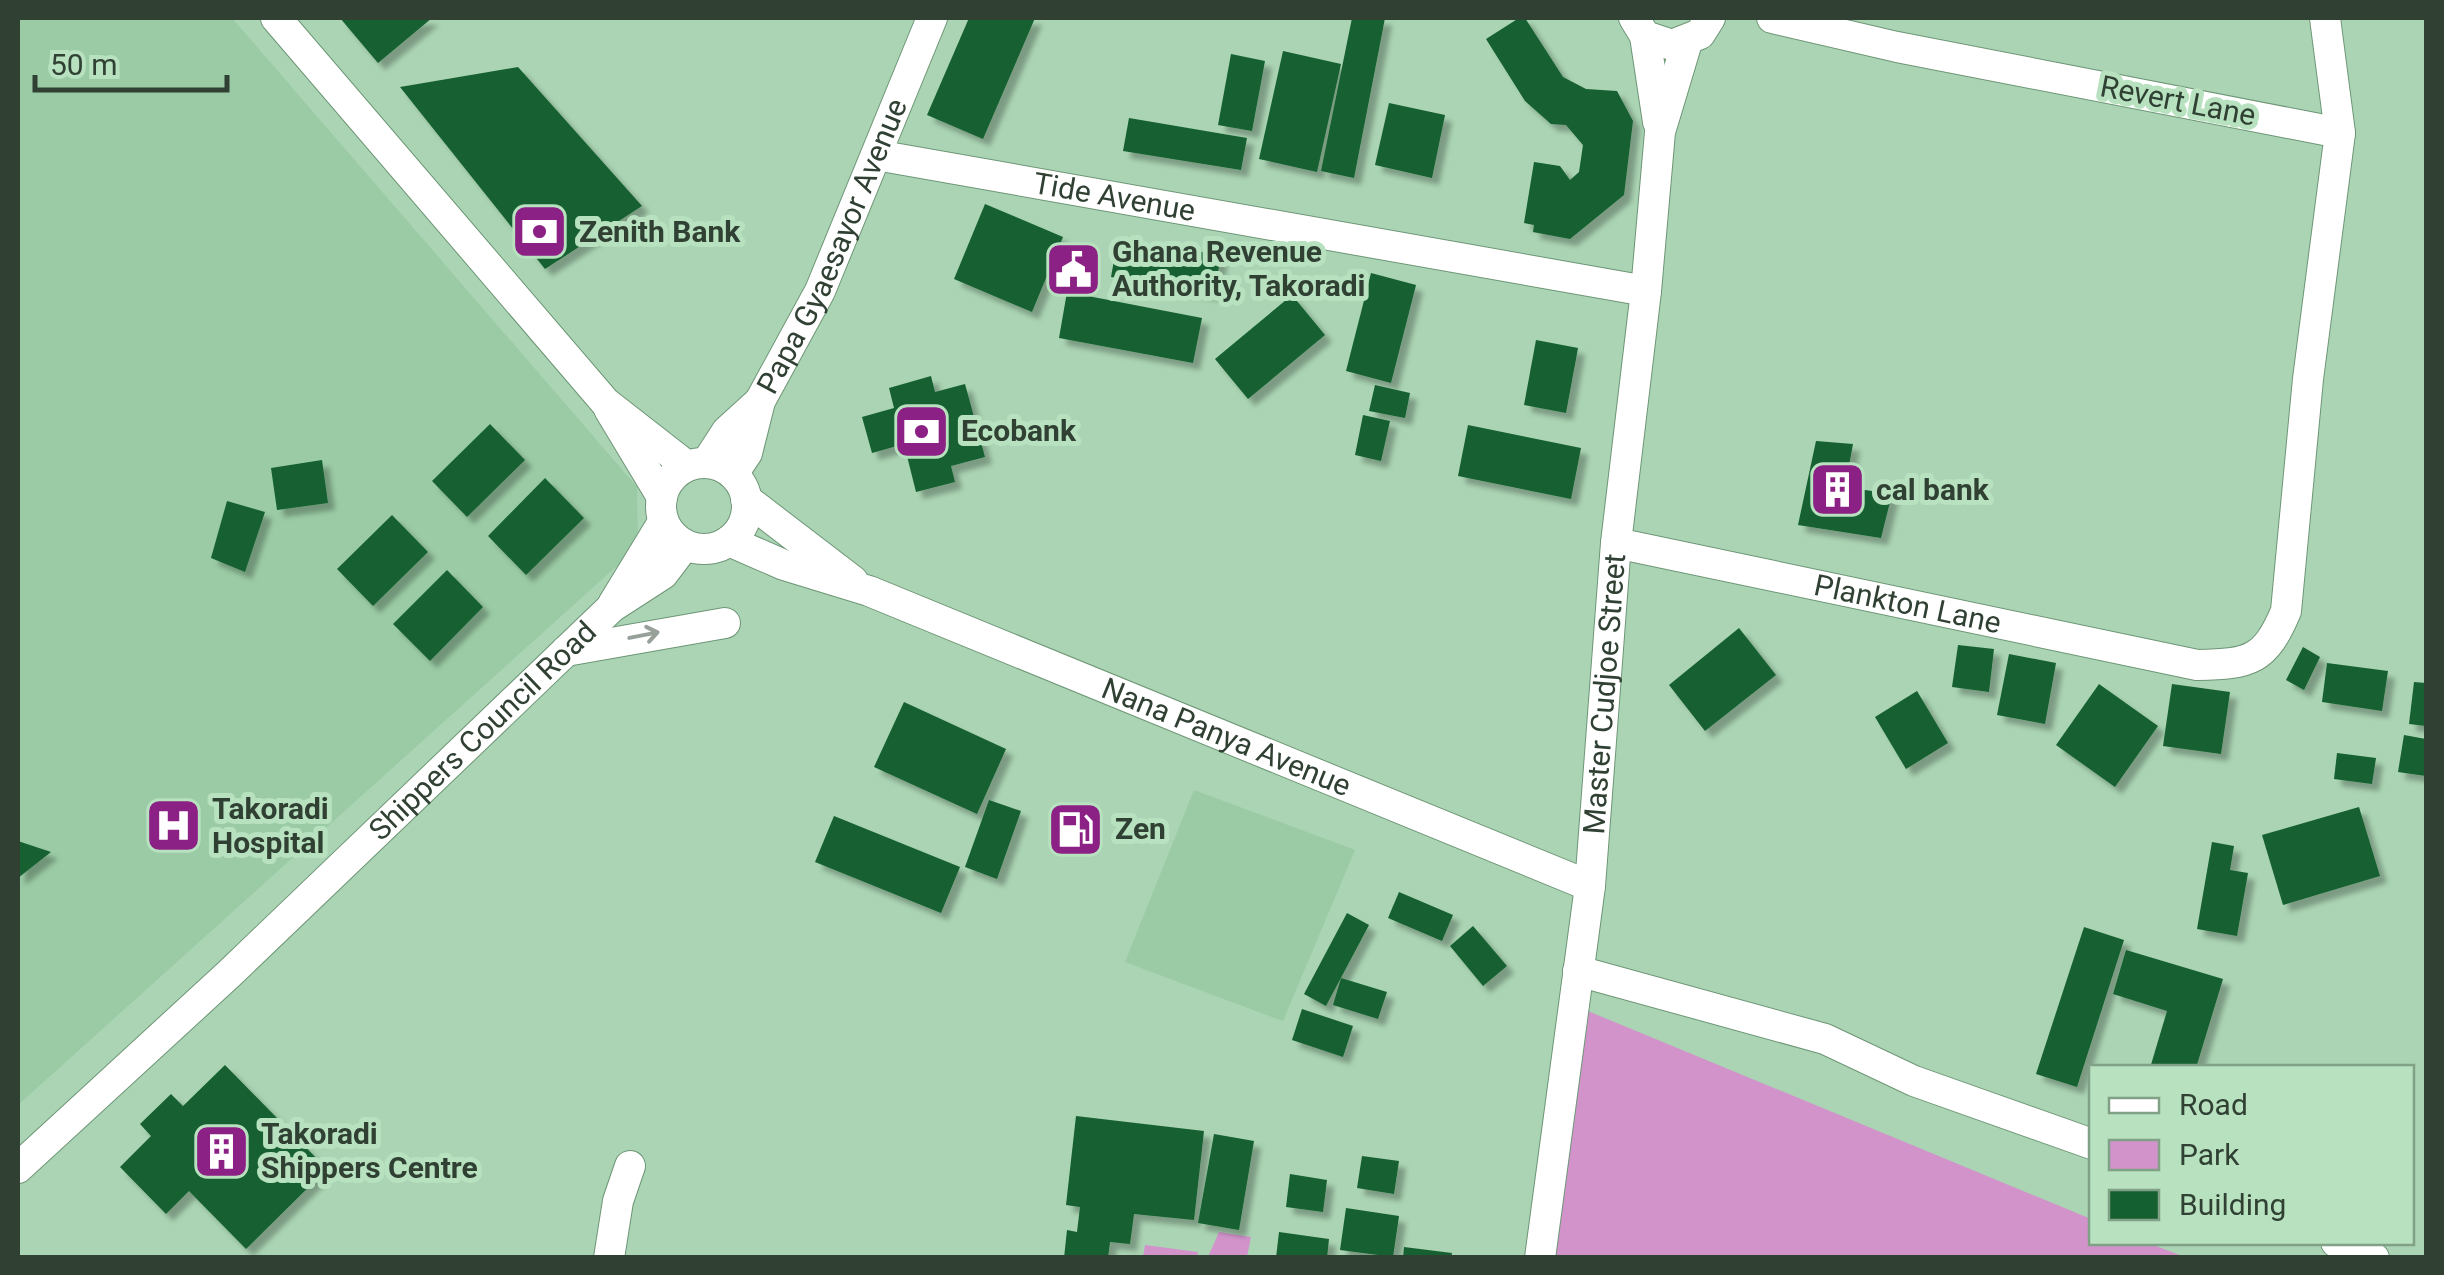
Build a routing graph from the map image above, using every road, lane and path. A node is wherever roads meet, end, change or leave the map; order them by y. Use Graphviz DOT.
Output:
graph roads {
  1 [pos="276,18"];
  2 [pos="932,18"];
  3 [pos="1710,18"];
  4 [pos="1772,18"];
  5 [pos="2325,18"];
  6 [pos="1635,24"];
  7 [pos="1687,42"];
  8 [pos="1660,132"];
  9 [pos="2340,132"];
  10 [pos="876,155"];
  11 [pos="1646,292"];
  12 [pos="605,402"];
  13 [pos="718,475"];
  14 [pos="663,510"];
  15 [pos="729,542"];
  16 [pos="1616,543"];
  17 [pos="685,545"];
  18 [pos="863,589"];
  19 [pos="612,607"];
  20 [pos="725,623"];
  21 [pos="564,651"];
  22 [pos="1590,886"];
  23 [pos="1578,971"];
  24 [pos="2089,1143"];
  25 [pos="630,1166"];
  26 [pos="18,1168"];
  27 [pos="2343,1245"];
  28 [pos="609,1258"];
  29 [pos="1540,1258"];
  30 [pos="2374,1258"];
  1 -- 12 [label="street"];
  2 -- 10 [label="street, Papa Gyaesayor Avenue"];
  3 -- 7 [label="street"];
  4 -- 9 [label="street, Revert Lane"];
  5 -- 9 [label="street"];
  6 -- 7 [label="street"];
  6 -- 8 [label="street, Master Cudjoe Street"];
  7 -- 8 [label="street, Master Cudjoe Street"];
  8 -- 11 [label="street, Master Cudjoe Street"];
  9 -- 16 [label="street, Plankton Lane"];
  10 -- 11 [label="street, Tide Avenue"];
  10 -- 13 [label="street, Papa Gyaesayor Avenue"];
  11 -- 16 [label="street, Master Cudjoe Street"];
  12 -- 13 [label="street, Nana Panya Avenue"];
  12 -- 14 [label="street"];
  13 -- 14 [label="street"];
  13 -- 15 [label="street"];
  13 -- 18 [label="street, Nana Panya Avenue"];
  14 -- 17 [label="street"];
  14 -- 19 [label="street"];
  15 -- 17 [label="street"];
  15 -- 18 [label="street, Nana Panya Avenue"];
  16 -- 22 [label="street, Master Cudjoe Street"];
  17 -- 19 [label="street, Shippers Council Road"];
  18 -- 22 [label="street, Nana Panya Avenue"];
  19 -- 21 [label="street, Shippers Council Road"];
  21 -- 20 [label="street, one-way"];
  21 -- 26 [label="street, Shippers Council Road"];
  22 -- 23 [label="street, Master Cudjoe Street"];
  23 -- 24 [label="street"];
  23 -- 29 [label="street, Master Cudjoe Street"];
  25 -- 28 [label="street"];
  27 -- 30 [label="street"];
}
